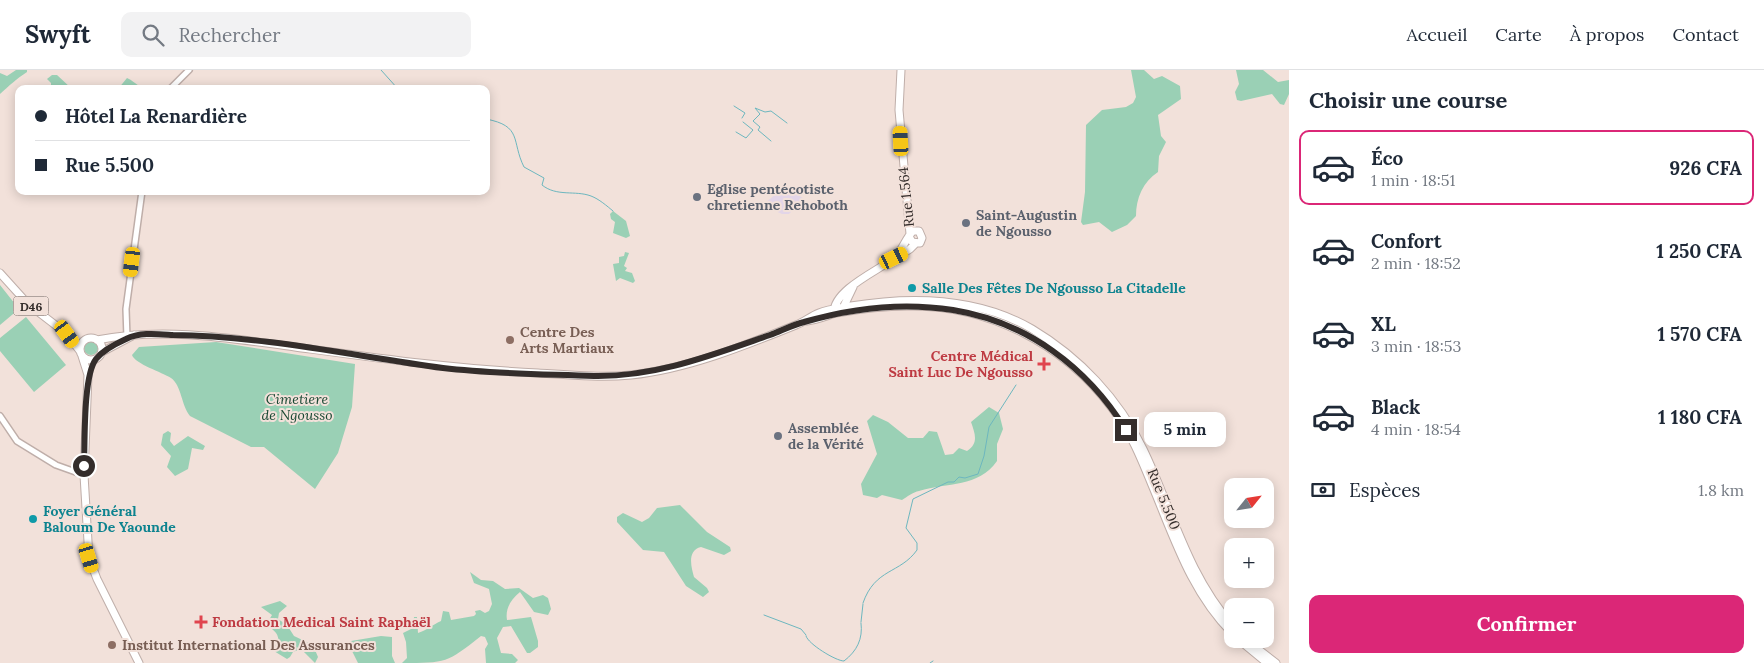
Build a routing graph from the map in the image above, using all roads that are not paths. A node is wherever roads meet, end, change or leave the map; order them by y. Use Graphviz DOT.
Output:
graph roads {
  1 [pos="189,70"];
  2 [pos="902,70"];
  3 [pos="174,85"];
  4 [pos="141,195"];
  5 [pos="912,233"];
  6 [pos="915,244"];
  7 [pos="894,258"];
  8 [pos="0,273"];
  9 [pos="853,286"];
  10 [pos="850,294"];
  11 [pos="838,298"];
  12 [pos="895,303"];
  13 [pos="862,304"];
  14 [pos="838,311"];
  15 [pos="822,312"];
  16 [pos="804,322"];
  17 [pos="67,334"];
  18 [pos="126,336"];
  19 [pos="84,340"];
  20 [pos="97,340"];
  21 [pos="102,352"];
  22 [pos="81,353"];
  23 [pos="95,360"];
  24 [pos="88,375"];
  25 [pos="0,416"];
  26 [pos="84,475"];
  27 [pos="1224,614"];
  28 [pos="1224,624"];
  29 [pos="1249,648"];
  30 [pos="1257,648"];
  31 [pos="139,663"];
  32 [pos="1267,663"];
  33 [pos="1276,663"];
  1 -- 3 [label="street"];
  2 -- 5 [label="main road, Rue 1.564"];
  4 -- 18 [label="street"];
  5 -- 6 [label="main road"];
  5 -- 6 [label="main road"];
  5 -- 7 [label="main road, Rue 1.564"];
  6 -- 7 [label="main road"];
  7 -- 9 [label="main road, Rue 1.564"];
  8 -- 17 [label="main road, D46"];
  9 -- 10 [label="main road"];
  9 -- 11 [label="main road, Rue 1.564"];
  10 -- 13 [label="main road"];
  10 -- 14 [label="main road"];
  11 -- 14 [label="main road, Rue 1.564"];
  11 -- 15 [label="main road"];
  12 -- 13 [label="main road, Rue 5.500"];
  12 -- 14 [label="main road"];
  12 -- 27 [label="main road, Rue 5.500"];
  12 -- 28 [label="main road, Rue 5.500"];
  13 -- 14 [label="main road, Rue 5.500"];
  14 -- 15 [label="main road, Rue 5.500"];
  14 -- 16 [label="main road"];
  15 -- 16 [label="main road, Rue 5.500"];
  16 -- 18 [label="main road, Rue 5.500"];
  17 -- 19 [label="main road, D46"];
  17 -- 22 [label="main road, D46"];
  18 -- 20 [label="main road"];
  18 -- 21 [label="main road"];
  19 -- 20 [label="main road"];
  19 -- 22 [label="main road"];
  20 -- 21 [label="main road"];
  21 -- 23 [label="main road"];
  22 -- 23 [label="main road"];
  22 -- 24 [label="main road"];
  23 -- 24 [label="main road"];
  24 -- 26 [label="main road"];
  25 -- 26 [label="street"];
  26 -- 31 [label="main road"];
  29 -- 32 [label="main road"];
  30 -- 33 [label="main road"];
}
